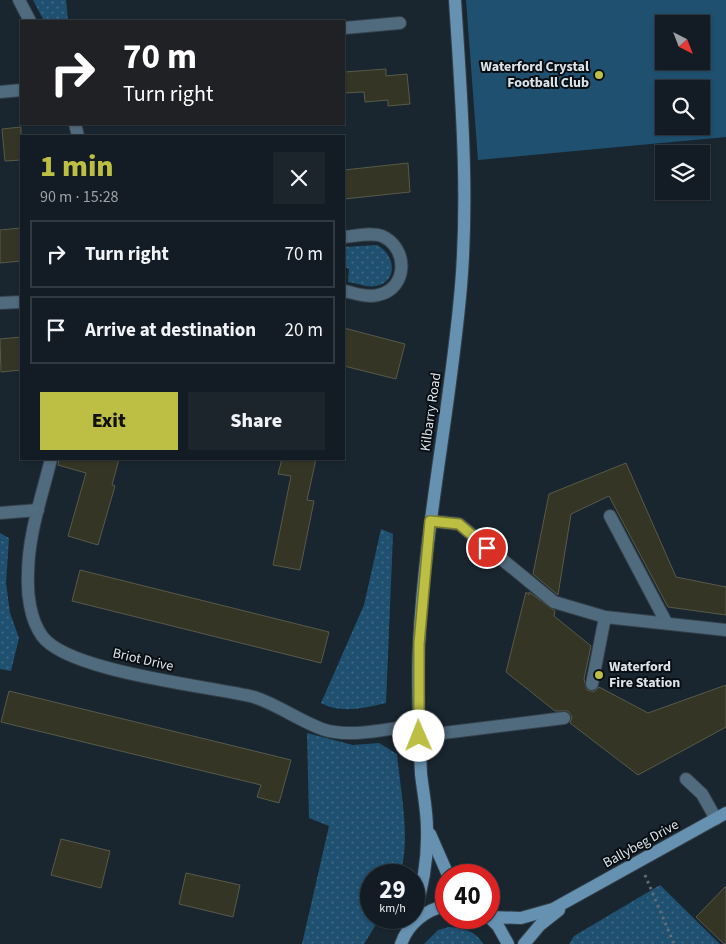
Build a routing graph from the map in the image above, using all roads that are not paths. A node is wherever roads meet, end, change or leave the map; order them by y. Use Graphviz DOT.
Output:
graph roads {
  1 [pos="19,0"];
  2 [pos="455,0"];
  3 [pos="29,20"];
  4 [pos="400,23"];
  5 [pos="345,28"];
  6 [pos="20,90"];
  7 [pos="0,92"];
  8 [pos="345,237"];
  9 [pos="345,291"];
  10 [pos="20,302"];
  11 [pos="0,304"];
  12 [pos="51,460"];
  13 [pos="38,510"];
  14 [pos="0,513"];
  15 [pos="610,516"];
  16 [pos="430,521"];
  17 [pos="605,617"];
  18 [pos="666,622"];
  19 [pos="726,630"];
  20 [pos="592,684"];
  21 [pos="564,718"];
  22 [pos="419,731"];
  23 [pos="686,779"];
  24 [pos="721,816"];
  25 [pos="427,827"];
  26 [pos="425,864"];
  27 [pos="443,864"];
  28 [pos="571,901"];
  29 [pos="500,917"];
  30 [pos="408,929"];
  31 [pos="500,929"];
  32 [pos="401,944"];
  33 [pos="508,944"];
  34 [pos="524,944"];
  1 -- 3 [label="street"];
  2 -- 16 [label="street, Kilbarry Road"];
  4 -- 5 [label="street"];
  6 -- 7 [label="street"];
  8 -- 9 [label="street"];
  10 -- 11 [label="street"];
  12 -- 13 [label="street, Briot Drive"];
  13 -- 14 [label="street"];
  13 -- 22 [label="street, Briot Drive"];
  15 -- 18 [label="street"];
  16 -- 17 [label="street"];
  16 -- 22 [label="street, Kilbarry Road"];
  17 -- 18 [label="street"];
  17 -- 20 [label="street"];
  18 -- 19 [label="street"];
  21 -- 22 [label="street, Briot Drive"];
  22 -- 25 [label="street, Kilbarry Road"];
  23 -- 24 [label="street"];
  24 -- 28 [label="street, Ballybeg Drive"];
  25 -- 26 [label="street, Kilbarry Road"];
  25 -- 27 [label="street, Kilbarry Road"];
  28 -- 29 [label="street"];
  28 -- 34 [label="street"];
  30 -- 32 [label="street"];
  31 -- 33 [label="street"];
}
